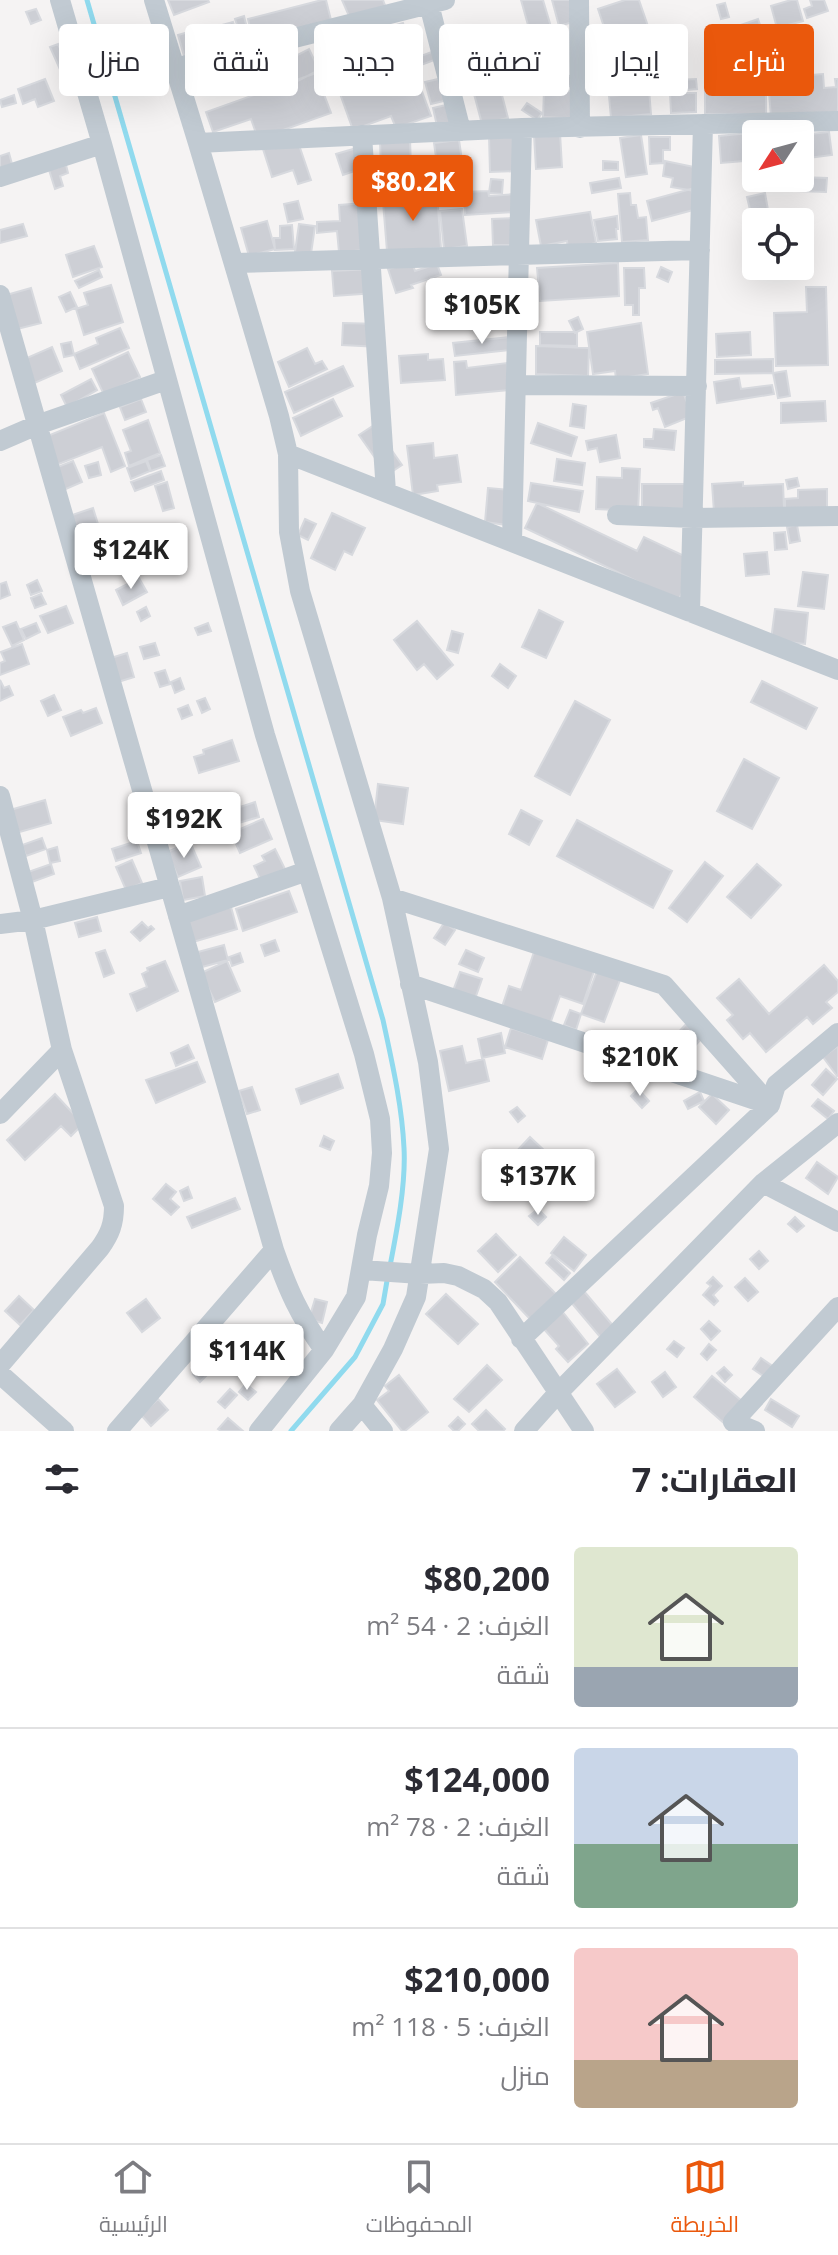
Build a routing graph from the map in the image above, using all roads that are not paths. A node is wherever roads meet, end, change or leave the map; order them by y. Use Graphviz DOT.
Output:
graph roads {
  1 [pos="60,0"];
  2 [pos="154,0"];
  3 [pos="579,0"];
  4 [pos="437,2"];
  5 [pos="175,68"];
  6 [pos="838,121"];
  7 [pos="703,124"];
  8 [pos="522,128"];
  9 [pos="580,128"];
  10 [pos="461,131"];
  11 [pos="362,135"];
  12 [pos="198,143"];
  13 [pos="102,144"];
  14 [pos="0,177"];
  15 [pos="700,250"];
  16 [pos="519,255"];
  17 [pos="370,260"];
  18 [pos="234,263"];
  19 [pos="0,295"];
  20 [pos="166,380"];
  21 [pos="516,385"];
  22 [pos="697,386"];
  23 [pos="37,425"];
  24 [pos="0,441"];
  25 [pos="288,454"];
  26 [pos="386,492"];
  27 [pos="617,515"];
  28 [pos="838,516"];
  29 [pos="693,518"];
  30 [pos="512,541"];
  31 [pos="690,612"];
  32 [pos="838,670"];
  33 [pos="1,801"];
  34 [pos="307,871"];
  35 [pos="169,887"];
  36 [pos="392,898"];
  37 [pos="178,916"];
  38 [pos="33,920"];
  39 [pos="0,924"];
  40 [pos="410,984"];
  41 [pos="838,1033"];
  42 [pos="62,1050"];
  43 [pos="770,1105"];
  44 [pos="0,1114"];
  45 [pos="836,1127"];
  46 [pos="763,1183"];
  47 [pos="838,1222"];
  48 [pos="274,1250"];
  49 [pos="362,1270"];
  50 [pos="420,1274"];
  51 [pos="838,1307"];
  52 [pos="521,1339"];
  53 [pos="324,1350"];
  54 [pos="0,1365"];
  55 [pos="0,1374"];
  56 [pos="558,1393"];
  57 [pos="362,1405"];
  58 [pos="64,1431"];
  59 [pos="117,1431"];
  60 [pos="259,1431"];
  61 [pos="339,1431"];
  62 [pos="383,1431"];
  63 [pos="524,1431"];
  64 [pos="584,1431"];
  65 [pos="755,1431"];
  1 -- 13 [label="street"];
  2 -- 5 [label="street"];
  3 -- 9 [label="street"];
  4 -- 5 [label="street"];
  4 -- 10 [label="street"];
  5 -- 12 [label="street"];
  6 -- 7 [label="street"];
  7 -- 9 [label="street"];
  7 -- 15 [label="street"];
  8 -- 9 [label="street"];
  8 -- 10 [label="street"];
  8 -- 16 [label="street"];
  10 -- 11 [label="street"];
  11 -- 12 [label="street"];
  11 -- 17 [label="street"];
  12 -- 18 [label="street"];
  13 -- 14 [label="street"];
  13 -- 20 [label="street"];
  15 -- 16 [label="street"];
  15 -- 22 [label="street"];
  16 -- 17 [label="street"];
  16 -- 21 [label="street"];
  17 -- 18 [label="street"];
  17 -- 26 [label="street"];
  18 -- 25 [label="street"];
  19 -- 23 [label="street"];
  20 -- 23 [label="street"];
  20 -- 34 [label="street"];
  21 -- 22 [label="street"];
  21 -- 30 [label="street"];
  22 -- 29 [label="street"];
  23 -- 24 [label="street"];
  23 -- 35 [label="street"];
  25 -- 26 [label="street"];
  25 -- 36 [label="street"];
  26 -- 30 [label="street"];
  27 -- 29 [label="street"];
  28 -- 29 [label="street"];
  29 -- 31 [label="street"];
  30 -- 31 [label="street"];
  31 -- 32 [label="street"];
  33 -- 38 [label="street"];
  34 -- 37 [label="street"];
  34 -- 49 [label="street"];
  35 -- 37 [label="street"];
  35 -- 38 [label="street"];
  36 -- 40 [label="street"];
  36 -- 43 [label="street"];
  37 -- 48 [label="street"];
  38 -- 39 [label="street"];
  38 -- 42 [label="street"];
  40 -- 43 [label="street"];
  40 -- 50 [label="street"];
  41 -- 43 [label="street"];
  42 -- 44 [label="street"];
  42 -- 54 [label="street"];
  43 -- 52 [label="street"];
  45 -- 46 [label="street"];
  46 -- 47 [label="street"];
  46 -- 56 [label="street"];
  48 -- 53 [label="street"];
  48 -- 59 [label="street"];
  49 -- 50 [label="street"];
  49 -- 53 [label="street"];
  50 -- 52 [label="street"];
  50 -- 57 [label="street"];
  51 -- 65 [label="street"];
  52 -- 56 [label="street"];
  53 -- 60 [label="street"];
  55 -- 58 [label="street"];
  56 -- 63 [label="street"];
  56 -- 64 [label="street"];
  57 -- 61 [label="street"];
  57 -- 62 [label="street"];
}
